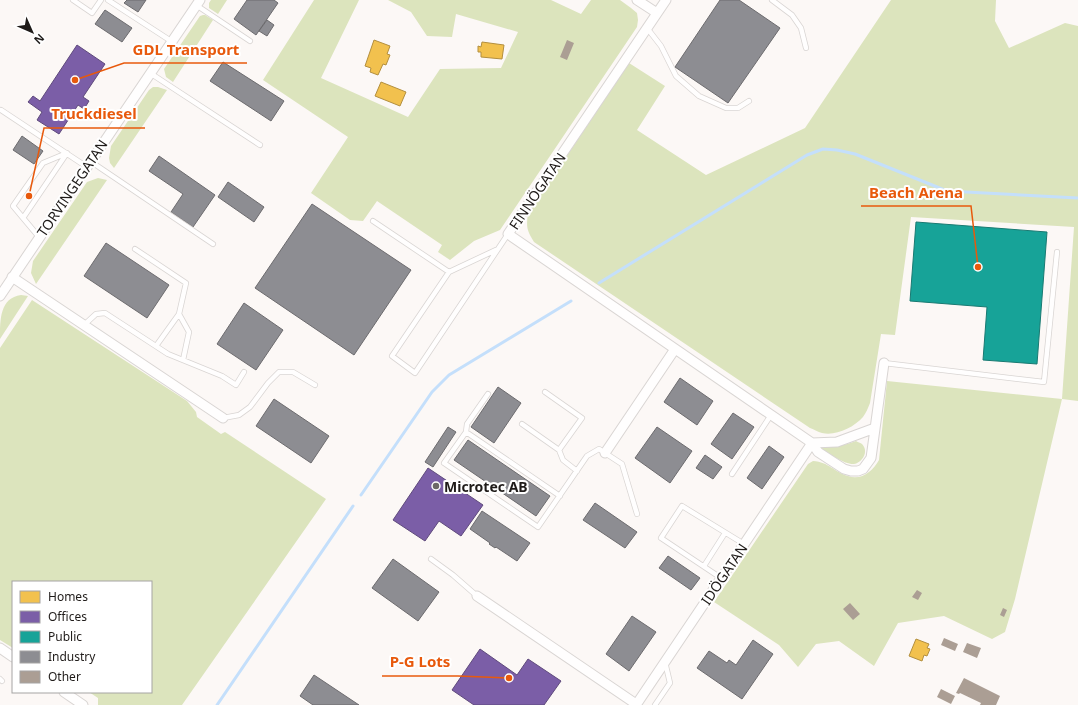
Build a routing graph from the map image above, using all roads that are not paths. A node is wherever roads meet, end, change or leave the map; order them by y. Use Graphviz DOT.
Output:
graph roads {
  1 [pos="73,0"];
  2 [pos="101,0"];
  3 [pos="108,0"];
  4 [pos="637,0"];
  5 [pos="666,0"];
  6 [pos="772,0"];
  7 [pos="198,2"];
  8 [pos="657,13"];
  9 [pos="647,28"];
  10 [pos="172,41"];
  11 [pos="250,41"];
  12 [pos="806,48"];
  13 [pos="150,73"];
  14 [pos="749,101"];
  15 [pos="1,110"];
  16 [pos="260,145"];
  17 [pos="67,153"];
  18 [pos="89,164"];
  19 [pos="23,218"];
  20 [pos="373,221"];
  21 [pos="508,234"];
  22 [pos="39,237"];
  23 [pos="213,244"];
  24 [pos="135,249"];
  25 [pos="498,249"];
  26 [pos="1057,252"];
  27 [pos="449,272"];
  28 [pos="12,277"];
  29 [pos="0,296"];
  30 [pos="179,314"];
  31 [pos="84,325"];
  32 [pos="156,346"];
  33 [pos="675,349"];
  34 [pos="183,360"];
  35 [pos="884,363"];
  36 [pos="244,372"];
  37 [pos="315,385"];
  38 [pos="545,392"];
  39 [pos="488,394"];
  40 [pos="771,416"];
  41 [pos="223,418"];
  42 [pos="522,424"];
  43 [pos="875,428"];
  44 [pos="466,432"];
  45 [pos="812,443"];
  46 [pos="559,450"];
  47 [pos="605,453"];
  48 [pos="577,471"];
  49 [pos="732,474"];
  50 [pos="560,496"];
  51 [pos="637,514"];
  52 [pos="725,533"];
  53 [pos="744,544"];
  54 [pos="431,559"];
  55 [pos="704,566"];
  56 [pos="721,578"];
  57 [pos="477,596"];
  58 [pos="0,648"];
  59 [pos="12,656"];
  60 [pos="665,662"];
  61 [pos="65,693"];
  62 [pos="83,705"];
  63 [pos="638,705"];
  64 [pos="655,705"];
  1 -- 2 [label="lane"];
  3 -- 10 [label="lane"];
  4 -- 8 [label="street"];
  5 -- 8 [label="street, FINNÖGATAN"];
  6 -- 12 [label="lane"];
  7 -- 10 [label="street, TORVINGEGATAN"];
  7 -- 11 [label="lane"];
  8 -- 9 [label="street, FINNÖGATAN"];
  9 -- 14 [label="lane"];
  9 -- 21 [label="street, FINNÖGATAN"];
  10 -- 13 [label="street, TORVINGEGATAN"];
  13 -- 16 [label="lane"];
  13 -- 18 [label="street, TORVINGEGATAN"];
  15 -- 17 [label="lane"];
  17 -- 18 [label="lane"];
  17 -- 19 [label="lane"];
  17 -- 19 [label="lane"];
  18 -- 22 [label="street, TORVINGEGATAN"];
  18 -- 23 [label="lane"];
  19 -- 22 [label="lane"];
  20 -- 27 [label="lane"];
  21 -- 25 [label="lane"];
  21 -- 33 [label="street, FINNÖGATAN"];
  22 -- 28 [label="street, TORVINGEGATAN"];
  24 -- 30 [label="lane"];
  25 -- 27 [label="lane"];
  25 -- 27 [label="lane"];
  26 -- 35 [label="lane"];
  28 -- 29 [label="street, TORVINGEGATAN"];
  28 -- 31 [label="street"];
  30 -- 32 [label="lane"];
  30 -- 34 [label="lane"];
  31 -- 32 [label="lane"];
  31 -- 41 [label="street"];
  32 -- 34 [label="lane"];
  33 -- 40 [label="street, FINNÖGATAN"];
  33 -- 47 [label="street"];
  34 -- 36 [label="lane"];
  35 -- 43 [label="street, FINNÖGATAN"];
  37 -- 41 [label="lane"];
  38 -- 46 [label="lane"];
  39 -- 44 [label="lane"];
  40 -- 45 [label="street, FINNÖGATAN"];
  40 -- 49 [label="lane"];
  42 -- 46 [label="lane"];
  43 -- 45 [label="street"];
  43 -- 45 [label="street, FINNÖGATAN"];
  44 -- 50 [label="lane"];
  44 -- 50 [label="lane"];
  45 -- 53 [label="street, IDÖGATAN"];
  46 -- 48 [label="lane"];
  47 -- 48 [label="lane"];
  47 -- 51 [label="lane"];
  48 -- 50 [label="lane"];
  52 -- 53 [label="lane"];
  52 -- 55 [label="lane"];
  52 -- 55 [label="lane"];
  53 -- 56 [label="street, IDÖGATAN"];
  54 -- 57 [label="lane"];
  55 -- 56 [label="lane"];
  56 -- 60 [label="street, IDÖGATAN"];
  57 -- 63 [label="street, IDÖGATAN"];
  58 -- 59 [label="street"];
  60 -- 63 [label="street, IDÖGATAN"];
  60 -- 64 [label="lane"];
  61 -- 62 [label="street"];
}
